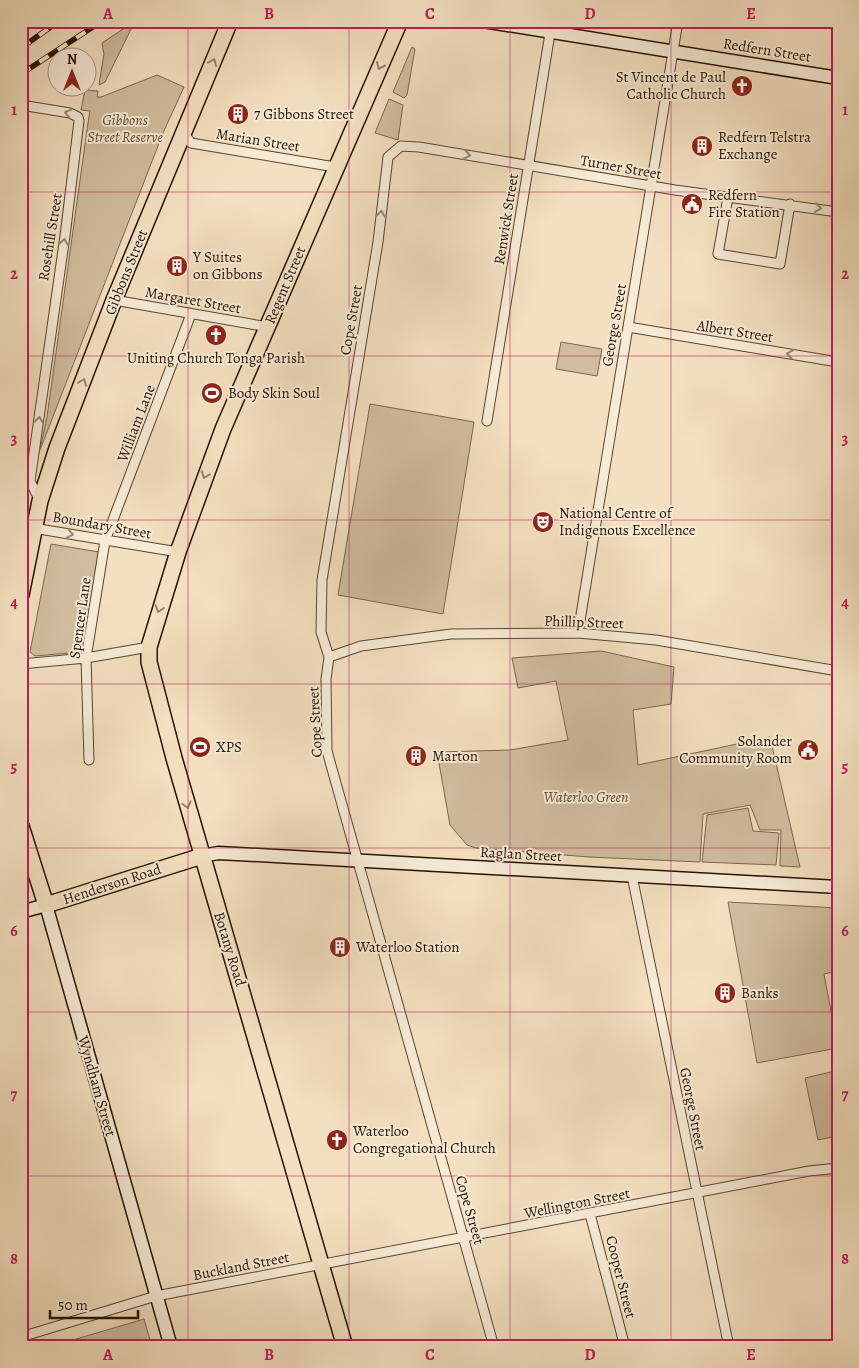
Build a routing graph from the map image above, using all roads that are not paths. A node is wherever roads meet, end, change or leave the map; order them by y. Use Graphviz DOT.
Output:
graph roads {
  1 [pos="230,21"];
  2 [pos="400,21"];
  3 [pos="483,21"];
  4 [pos="678,21"];
  5 [pos="551,26"];
  6 [pos="674,52"];
  7 [pos="838,78"];
  8 [pos="21,105"];
  9 [pos="183,132"];
  10 [pos="400,146"];
  11 [pos="529,165"];
  12 [pos="335,167"];
  13 [pos="652,186"];
  14 [pos="728,197"];
  15 [pos="790,204"];
  16 [pos="838,212"];
  17 [pos="114,300"];
  18 [pos="191,314"];
  19 [pos="628,327"];
  20 [pos="268,328"];
  21 [pos="838,362"];
  22 [pos="487,421"];
  23 [pos="40,501"];
  24 [pos="28,527"];
  25 [pos="105,541"];
  26 [pos="178,552"];
  27 [pos="21,595"];
  28 [pos="578,633"];
  29 [pos="149,647"];
  30 [pos="329,657"];
  31 [pos="86,658"];
  32 [pos="21,664"];
  33 [pos="838,670"];
  34 [pos="89,760"];
  35 [pos="21,826"];
  36 [pos="202,856"];
  37 [pos="359,862"];
  38 [pos="632,876"];
  39 [pos="838,887"];
  40 [pos="46,905"];
  41 [pos="21,912"];
  42 [pos="838,1168"];
  43 [pos="696,1194"];
  44 [pos="590,1214"];
  45 [pos="463,1238"];
  46 [pos="321,1265"];
  47 [pos="156,1296"];
  48 [pos="21,1337"];
  49 [pos="171,1347"];
  50 [pos="345,1347"];
  51 [pos="494,1347"];
  52 [pos="625,1347"];
  53 [pos="729,1347"];
  9 -- 1 [label="main road, Gibbons Street, one-way"];
  2 -- 12 [label="main road, Regent Street, one-way"];
  3 -- 5 [label="street, Redfern Street"];
  4 -- 6 [label="street, George Street"];
  5 -- 6 [label="street, Redfern Street"];
  5 -- 11 [label="street, Renwick Street"];
  6 -- 7 [label="street, Redfern Street"];
  6 -- 13 [label="street, George Street"];
  23 -- 8 [label="street, Rosehill Street, one-way"];
  9 -- 12 [label="street, Marian Street"];
  9 -- 17 [label="main road, Gibbons Street"];
  10 -- 11 [label="street, Turner Street, one-way"];
  30 -- 10 [label="street, Cope Street, one-way"];
  11 -- 13 [label="street, Turner Street"];
  11 -- 22 [label="street, Renwick Street"];
  12 -- 20 [label="main road, Regent Street"];
  13 -- 14 [label="street, Turner Street"];
  13 -- 19 [label="street, George Street"];
  14 -- 15 [label="street, Turner Street"];
  14 -- 15 [label="street"];
  15 -- 16 [label="street, Turner Street, one-way"];
  17 -- 18 [label="street, Margaret Street"];
  23 -- 17 [label="main road, Gibbons Street, one-way"];
  18 -- 20 [label="street, Margaret Street"];
  18 -- 25 [label="street, William Lane"];
  21 -- 19 [label="street, Albert Street, one-way"];
  19 -- 28 [label="street, George Street"];
  20 -- 26 [label="main road, Regent Street, one-way"];
  23 -- 24 [label="main road, Gibbons Street"];
  24 -- 25 [label="street, Boundary Street, one-way"];
  24 -- 27 [label="main road"];
  25 -- 26 [label="street, Boundary Street"];
  25 -- 31 [label="street, Spencer Lane"];
  26 -- 29 [label="main road, Botany Road, one-way"];
  28 -- 30 [label="street, Phillip Street"];
  28 -- 33 [label="street, Phillip Street"];
  29 -- 31 [label="street"];
  29 -- 36 [label="main road, Botany Road, one-way"];
  30 -- 37 [label="street, Cope Street"];
  31 -- 32 [label="street"];
  31 -- 34 [label="street, Spencer Lane"];
  35 -- 40 [label="main road, Wyndham Street"];
  36 -- 37 [label="street, Raglan Street"];
  36 -- 40 [label="main road, Henderson Road"];
  36 -- 46 [label="main road, Botany Road"];
  37 -- 38 [label="street, Raglan Street"];
  37 -- 45 [label="street, Cope Street"];
  38 -- 39 [label="street, Raglan Street"];
  38 -- 43 [label="street, George Street"];
  40 -- 41 [label="street, Henderson Road"];
  40 -- 47 [label="street, Wyndham Street"];
  42 -- 43 [label="street, Wellington Street"];
  43 -- 44 [label="street, Wellington Street"];
  43 -- 53 [label="street, George Street"];
  44 -- 45 [label="street, Wellington Street"];
  44 -- 52 [label="street, Cooper Street"];
  45 -- 46 [label="street, Wellington Street"];
  45 -- 51 [label="street, Cope Street"];
  46 -- 47 [label="street, Buckland Street"];
  46 -- 50 [label="main road, Botany Road"];
  47 -- 48 [label="street, Buckland Street"];
  47 -- 49 [label="street, Wyndham Street"];
}
